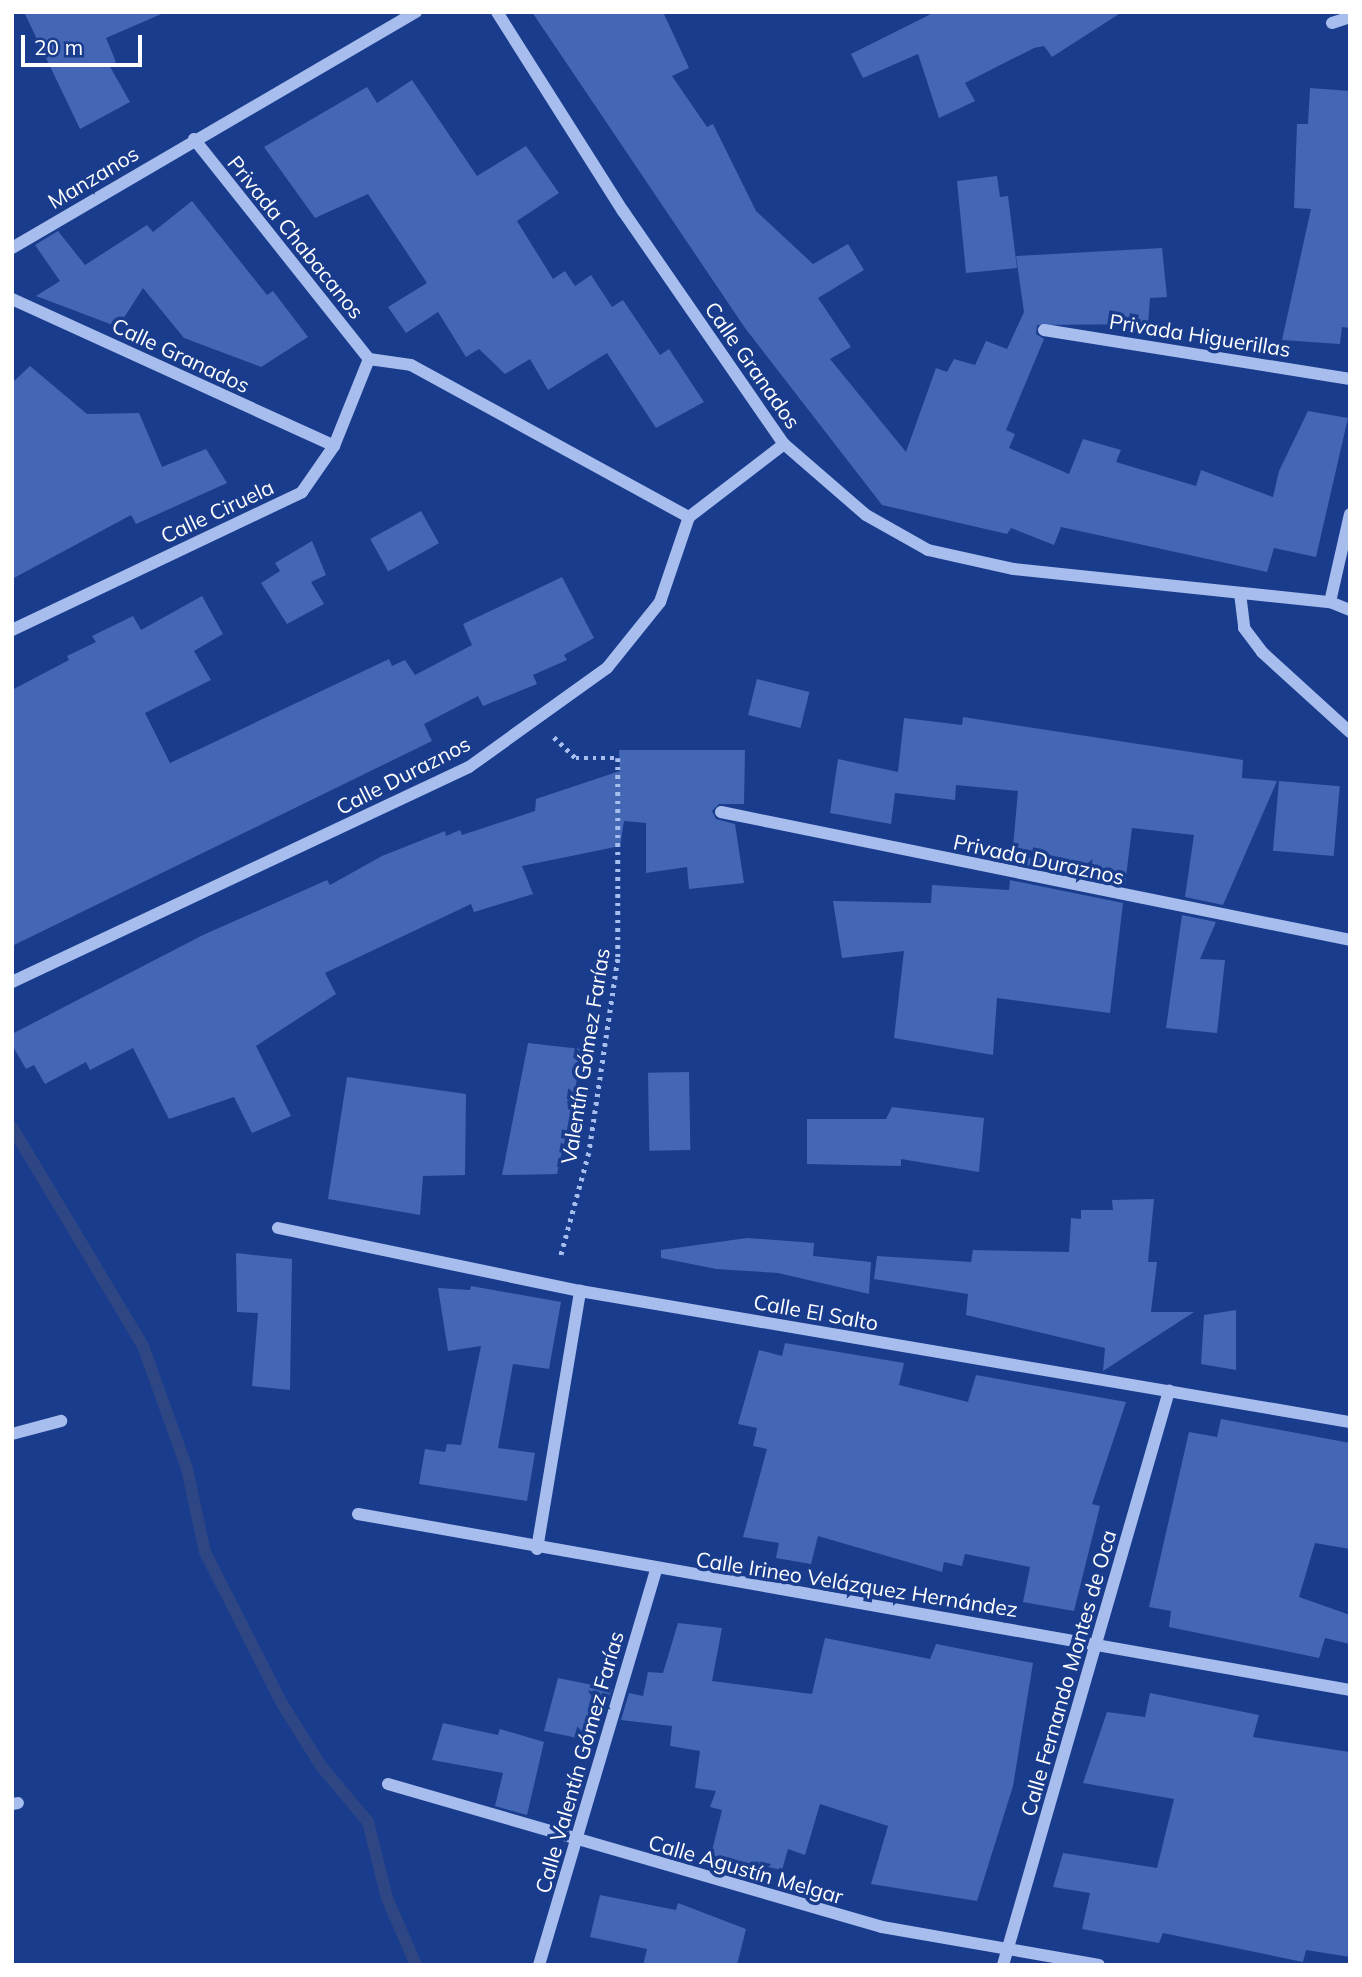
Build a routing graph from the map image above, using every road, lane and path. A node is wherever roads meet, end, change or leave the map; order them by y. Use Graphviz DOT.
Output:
graph roads {
  1 [pos="415,12"];
  2 [pos="497,12"];
  3 [pos="1350,17"];
  4 [pos="1332,23"];
  5 [pos="194,139"];
  6 [pos="12,248"];
  7 [pos="12,299"];
  8 [pos="1044,330"];
  9 [pos="369,359"];
  10 [pos="1350,379"];
  11 [pos="785,444"];
  12 [pos="334,446"];
  13 [pos="1350,514"];
  14 [pos="689,517"];
  15 [pos="1240,593"];
  16 [pos="1330,603"];
  17 [pos="1350,610"];
  18 [pos="12,630"];
  19 [pos="536,719"];
  20 [pos="1350,732"];
  21 [pos="721,812"];
  22 [pos="1350,940"];
  23 [pos="12,982"];
  24 [pos="278,1228"];
  25 [pos="553,1285"];
  26 [pos="580,1291"];
  27 [pos="1169,1391"];
  28 [pos="61,1421"];
  29 [pos="1350,1422"];
  30 [pos="12,1434"];
  31 [pos="358,1514"];
  32 [pos="537,1549"];
  33 [pos="656,1570"];
  34 [pos="1099,1644"];
  35 [pos="1350,1690"];
  36 [pos="388,1784"];
  37 [pos="577,1841"];
  38 [pos="1007,1949"];
  39 [pos="539,1965"];
  40 [pos="1003,1965"];
  41 [pos="1099,1965"];
  1 -- 5 [label="street, Manzanos"];
  2 -- 11 [label="street, Calle Granados"];
  3 -- 4 [label="street"];
  5 -- 6 [label="street, Manzanos"];
  5 -- 9 [label="street, Privada Chabacanos"];
  7 -- 12 [label="street, Calle Granados"];
  8 -- 10 [label="street, Privada Higuerillas"];
  9 -- 12 [label="street, Calle Ciruela"];
  9 -- 14 [label="street"];
  11 -- 14 [label="street"];
  11 -- 15 [label="street, Calle Granados"];
  12 -- 18 [label="street, Calle Ciruela"];
  13 -- 16 [label="street"];
  14 -- 19 [label="street, Calle Duraznos"];
  15 -- 16 [label="street, Calle Granados"];
  15 -- 20 [label="street"];
  16 -- 17 [label="street, Calle Granados"];
  19 -- 23 [label="street, Calle Duraznos"];
  19 -- 25 [label="path, Valentín Gómez Farías"];
  21 -- 22 [label="street, Privada Duraznos"];
  24 -- 25 [label="street, Calle El Salto"];
  25 -- 26 [label="street, Calle El Salto"];
  26 -- 27 [label="street, Calle El Salto"];
  26 -- 32 [label="street"];
  27 -- 29 [label="street, Calle El Salto"];
  27 -- 34 [label="street, Calle Fernando Montes de Oca"];
  28 -- 30 [label="street"];
  31 -- 32 [label="street, Calle Irineo Velázquez Hernández"];
  32 -- 33 [label="street, Calle Irineo Velázquez Hernández"];
  33 -- 34 [label="street, Calle Irineo Velázquez Hernández"];
  33 -- 37 [label="street, Calle Valentín Gómez Farías"];
  34 -- 35 [label="street, Calle Irineo Velázquez Hernández"];
  34 -- 38 [label="street, Calle Fernando Montes de Oca"];
  36 -- 37 [label="street, Calle Agustín Melgar"];
  37 -- 38 [label="street, Calle Agustín Melgar"];
  37 -- 39 [label="street, Calle Valentín Gómez Farías"];
  38 -- 40 [label="street, Calle Fernando Montes de Oca"];
  38 -- 41 [label="street, Calle Agustín Melgar"];
}
